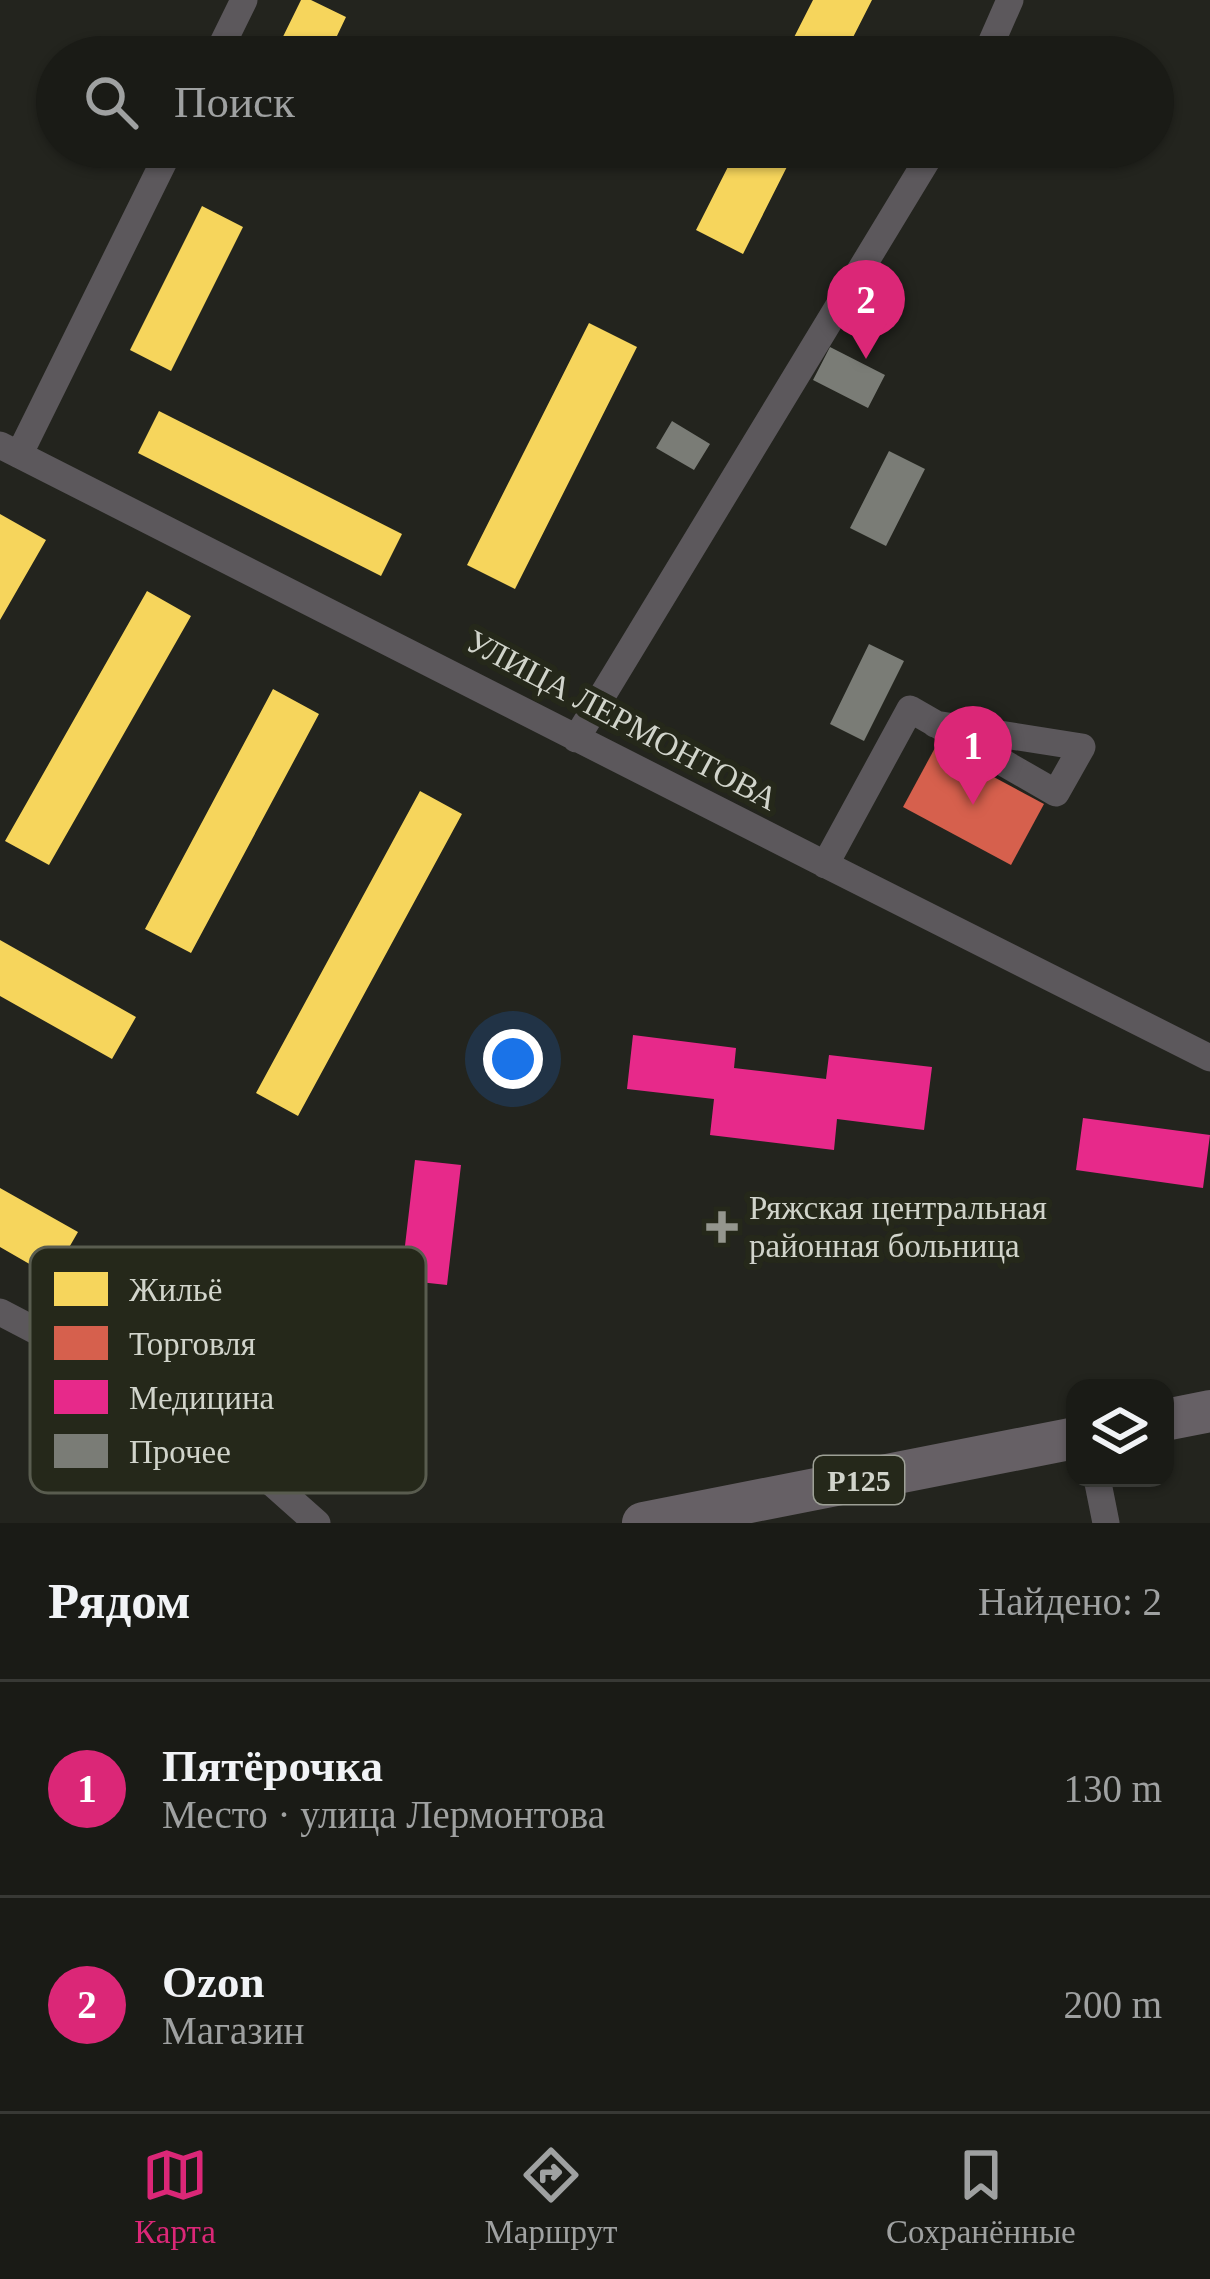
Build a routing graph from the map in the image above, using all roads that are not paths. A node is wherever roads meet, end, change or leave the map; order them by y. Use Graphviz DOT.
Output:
graph roads {
  1 [pos="244,0"];
  2 [pos="1010,0"];
  3 [pos="226,36"];
  4 [pos="994,36"];
  5 [pos="160,168"];
  6 [pos="921,168"];
  7 [pos="10,450"];
  8 [pos="935,724"];
  9 [pos="576,739"];
  10 [pos="825,866"];
  11 [pos="1210,1058"];
  12 [pos="0,1312"];
  13 [pos="30,1328"];
  14 [pos="1210,1411"];
  15 [pos="1174,1418"];
  16 [pos="1066,1440"];
  17 [pos="1099,1487"];
  18 [pos="283,1493"];
  19 [pos="316,1523"];
  20 [pos="643,1523"];
  21 [pos="1106,1523"];
  1 -- 3 [label="street"];
  2 -- 4 [label="street"];
  5 -- 7 [label="street"];
  6 -- 9 [label="street"];
  7 -- 9 [label="street, УЛИЦА ЛЕРМОНТОВА"];
  8 -- 10 [label="street"];
  9 -- 10 [label="street, УЛИЦА ЛЕРМОНТОВА"];
  10 -- 11 [label="street, УЛИЦА ЛЕРМОНТОВА"];
  12 -- 13 [label="street"];
  14 -- 15 [label="main road"];
  16 -- 20 [label="main road, Р125"];
  17 -- 21 [label="street"];
  18 -- 19 [label="street"];
}
